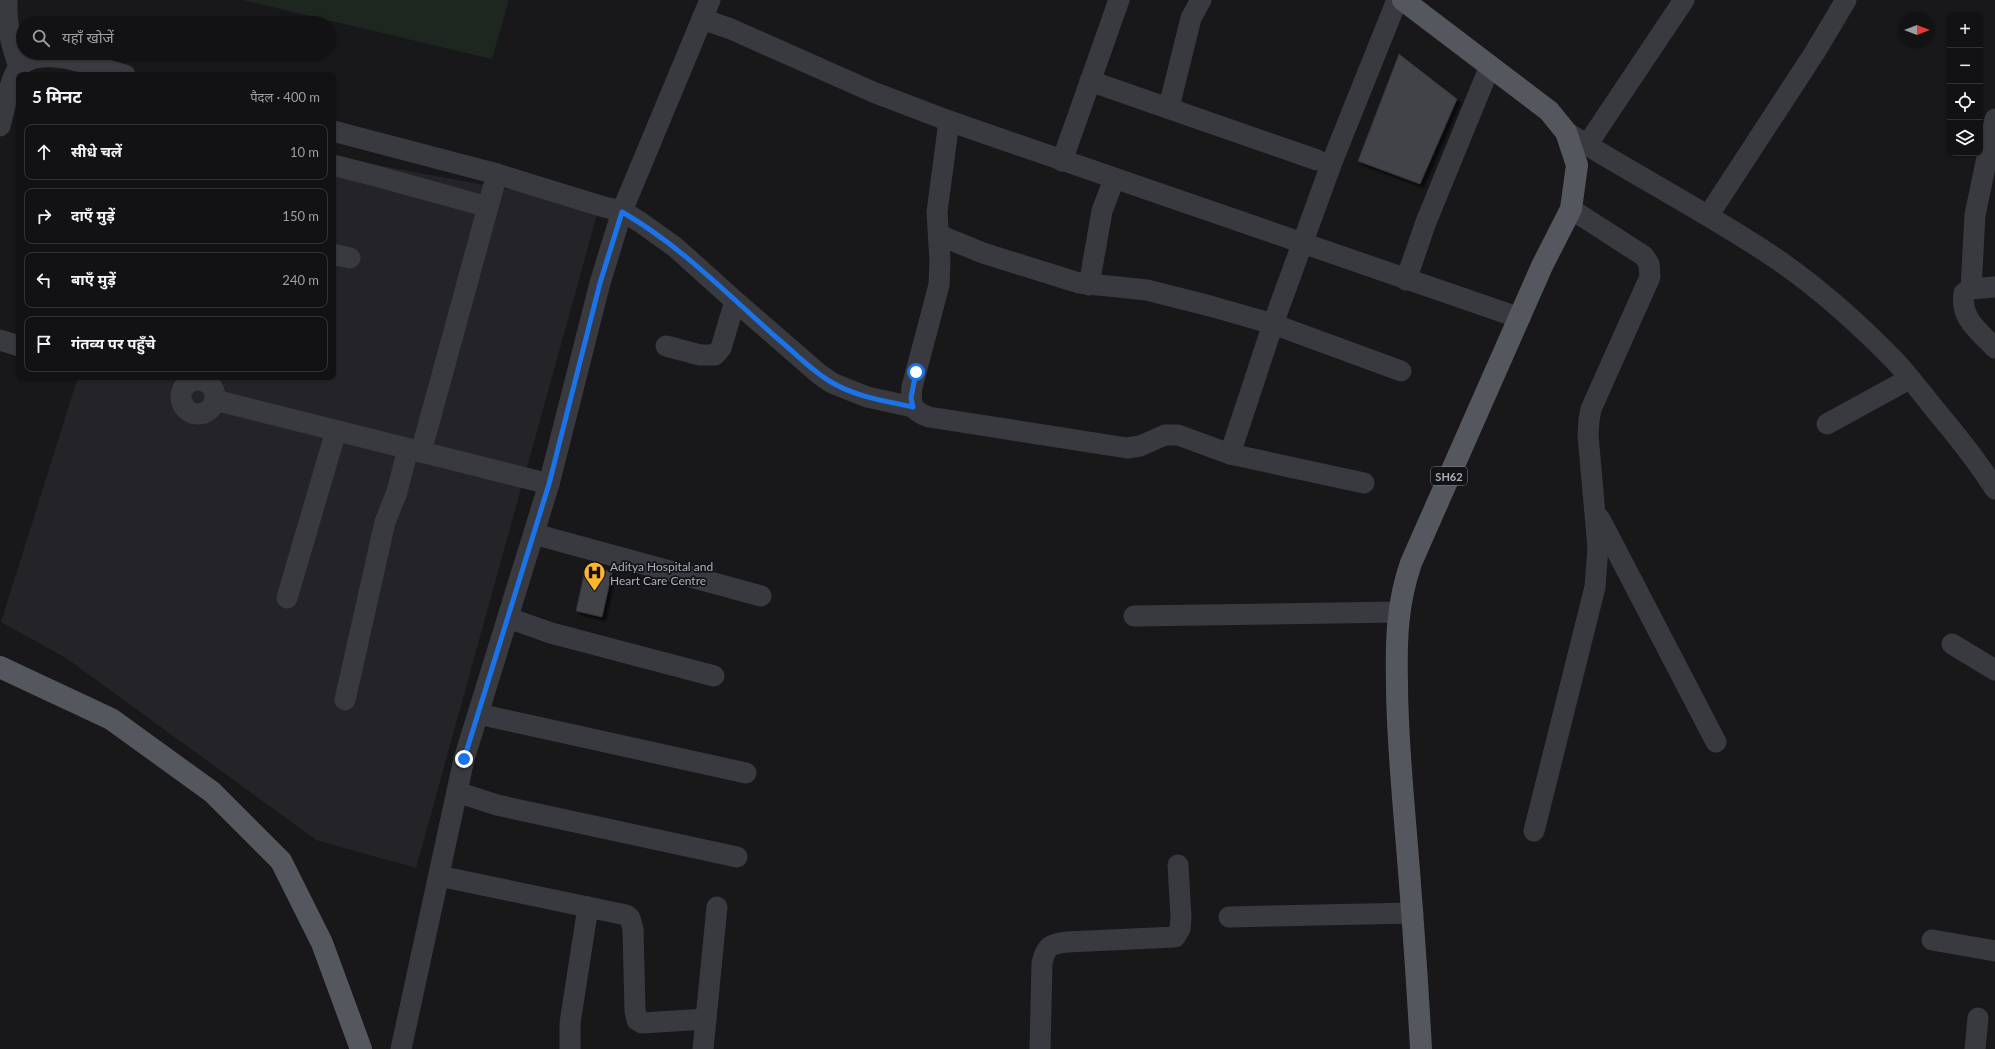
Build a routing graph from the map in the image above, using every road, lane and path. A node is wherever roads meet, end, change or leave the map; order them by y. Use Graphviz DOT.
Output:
graph roads {
  1 [pos="7,0"];
  2 [pos="710,0"];
  3 [pos="1119,0"];
  4 [pos="1200,0"];
  5 [pos="1397,0"];
  6 [pos="1403,0"];
  7 [pos="1684,0"];
  8 [pos="1846,0"];
  9 [pos="702,19"];
  10 [pos="16,59"];
  11 [pos="16,60"];
  12 [pos="29,60"];
  13 [pos="69,60"];
  14 [pos="1490,66"];
  15 [pos="19,68"];
  16 [pos="17,72"];
  17 [pos="114,72"];
  18 [pos="16,75"];
  19 [pos="1090,81"];
  20 [pos="1169,107"];
  21 [pos="1995,119"];
  22 [pos="948,121"];
  23 [pos="0,126"];
  24 [pos="336,132"];
  25 [pos="1566,132"];
  26 [pos="1587,146"];
  27 [pos="1317,160"];
  28 [pos="1062,161"];
  29 [pos="336,167"];
  30 [pos="497,174"];
  31 [pos="1114,179"];
  32 [pos="488,207"];
  33 [pos="1571,209"];
  34 [pos="622,212"];
  35 [pos="1708,216"];
  36 [pos="939,235"];
  37 [pos="1302,244"];
  38 [pos="1406,280"];
  39 [pos="1089,285"];
  40 [pos="1995,287"];
  41 [pos="1971,289"];
  42 [pos="735,301"];
  43 [pos="1520,318"];
  44 [pos="1273,324"];
  45 [pos="0,340"];
  46 [pos="16,345"];
  47 [pos="666,346"];
  48 [pos="1995,348"];
  49 [pos="1401,371"];
  50 [pos="1909,378"];
  51 [pos="195,380"];
  52 [pos="206,380"];
  53 [pos="215,400"];
  54 [pos="913,407"];
  55 [pos="1827,424"];
  56 [pos="336,431"];
  57 [pos="415,450"];
  58 [pos="1230,454"];
  59 [pos="1364,483"];
  60 [pos="549,484"];
  61 [pos="1995,489"];
  62 [pos="1595,510"];
  63 [pos="534,534"];
  64 [pos="761,596"];
  65 [pos="287,598"];
  66 [pos="1398,612"];
  67 [pos="1134,616"];
  68 [pos="508,618"];
  69 [pos="1952,644"];
  70 [pos="0,667"];
  71 [pos="1995,670"];
  72 [pos="714,676"];
  73 [pos="345,700"];
  74 [pos="478,714"];
  75 [pos="1716,742"];
  76 [pos="746,773"];
  77 [pos="457,792"];
  78 [pos="1534,832"];
  79 [pos="737,857"];
  80 [pos="1178,865"];
  81 [pos="439,876"];
  82 [pos="588,907"];
  83 [pos="717,907"];
  84 [pos="1413,913"];
  85 [pos="1229,916"];
  86 [pos="1932,940"];
  87 [pos="1995,951"];
  88 [pos="1978,1018"];
  89 [pos="706,1019"];
  90 [pos="361,1049"];
  91 [pos="401,1049"];
  92 [pos="570,1049"];
  93 [pos="703,1049"];
  94 [pos="1040,1049"];
  95 [pos="1421,1049"];
  96 [pos="1975,1049"];
  1 -- 10 [label="street"];
  2 -- 9 [label="street"];
  3 -- 19 [label="street"];
  4 -- 20 [label="street"];
  5 -- 37 [label="street"];
  6 -- 14 [label="main road, SH62"];
  7 -- 26 [label="street"];
  8 -- 35 [label="street"];
  9 -- 22 [label="street"];
  9 -- 34 [label="street"];
  11 -- 15 [label="street"];
  12 -- 15 [label="street"];
  13 -- 17 [label="street"];
  14 -- 25 [label="main road, SH62"];
  14 -- 38 [label="street"];
  15 -- 16 [label="street"];
  18 -- 23 [label="street"];
  19 -- 20 [label="street"];
  19 -- 28 [label="street"];
  20 -- 27 [label="street"];
  21 -- 41 [label="street"];
  22 -- 28 [label="street"];
  22 -- 36 [label="street"];
  24 -- 30 [label="street"];
  25 -- 26 [label="street"];
  25 -- 33 [label="main road, SH62"];
  26 -- 35 [label="street"];
  28 -- 31 [label="street"];
  29 -- 32 [label="street"];
  30 -- 32 [label="street"];
  30 -- 34 [label="street"];
  31 -- 37 [label="street"];
  31 -- 39 [label="street"];
  32 -- 57 [label="street"];
  33 -- 43 [label="main road, SH62"];
  33 -- 62 [label="street"];
  34 -- 42 [label="street"];
  34 -- 60 [label="street"];
  35 -- 50 [label="street"];
  36 -- 39 [label="street"];
  36 -- 54 [label="street"];
  37 -- 38 [label="street"];
  37 -- 44 [label="street"];
  38 -- 43 [label="street"];
  39 -- 44 [label="street"];
  40 -- 41 [label="street"];
  41 -- 48 [label="street"];
  42 -- 47 [label="street"];
  42 -- 54 [label="street"];
  43 -- 66 [label="main road, SH62"];
  44 -- 49 [label="street"];
  44 -- 58 [label="street"];
  45 -- 46 [label="street"];
  50 -- 55 [label="street"];
  50 -- 61 [label="street"];
  51 -- 53 [label="street"];
  52 -- 53 [label="street"];
  53 -- 56 [label="street"];
  54 -- 58 [label="street"];
  56 -- 57 [label="street"];
  56 -- 65 [label="street"];
  57 -- 60 [label="street"];
  57 -- 73 [label="street"];
  58 -- 59 [label="street"];
  60 -- 63 [label="street"];
  62 -- 75 [label="street"];
  62 -- 78 [label="street"];
  63 -- 64 [label="street"];
  63 -- 68 [label="street"];
  66 -- 67 [label="street"];
  66 -- 84 [label="main road, SH62"];
  68 -- 72 [label="street"];
  68 -- 74 [label="street"];
  69 -- 71 [label="street"];
  70 -- 90 [label="main road"];
  74 -- 76 [label="street"];
  74 -- 77 [label="street"];
  77 -- 79 [label="street"];
  77 -- 81 [label="street"];
  80 -- 94 [label="street"];
  81 -- 82 [label="street"];
  81 -- 91 [label="street"];
  82 -- 89 [label="street"];
  82 -- 92 [label="street"];
  83 -- 89 [label="street"];
  84 -- 85 [label="street"];
  84 -- 95 [label="main road, SH62"];
  86 -- 87 [label="street"];
  88 -- 96 [label="street"];
  89 -- 93 [label="street"];
}
